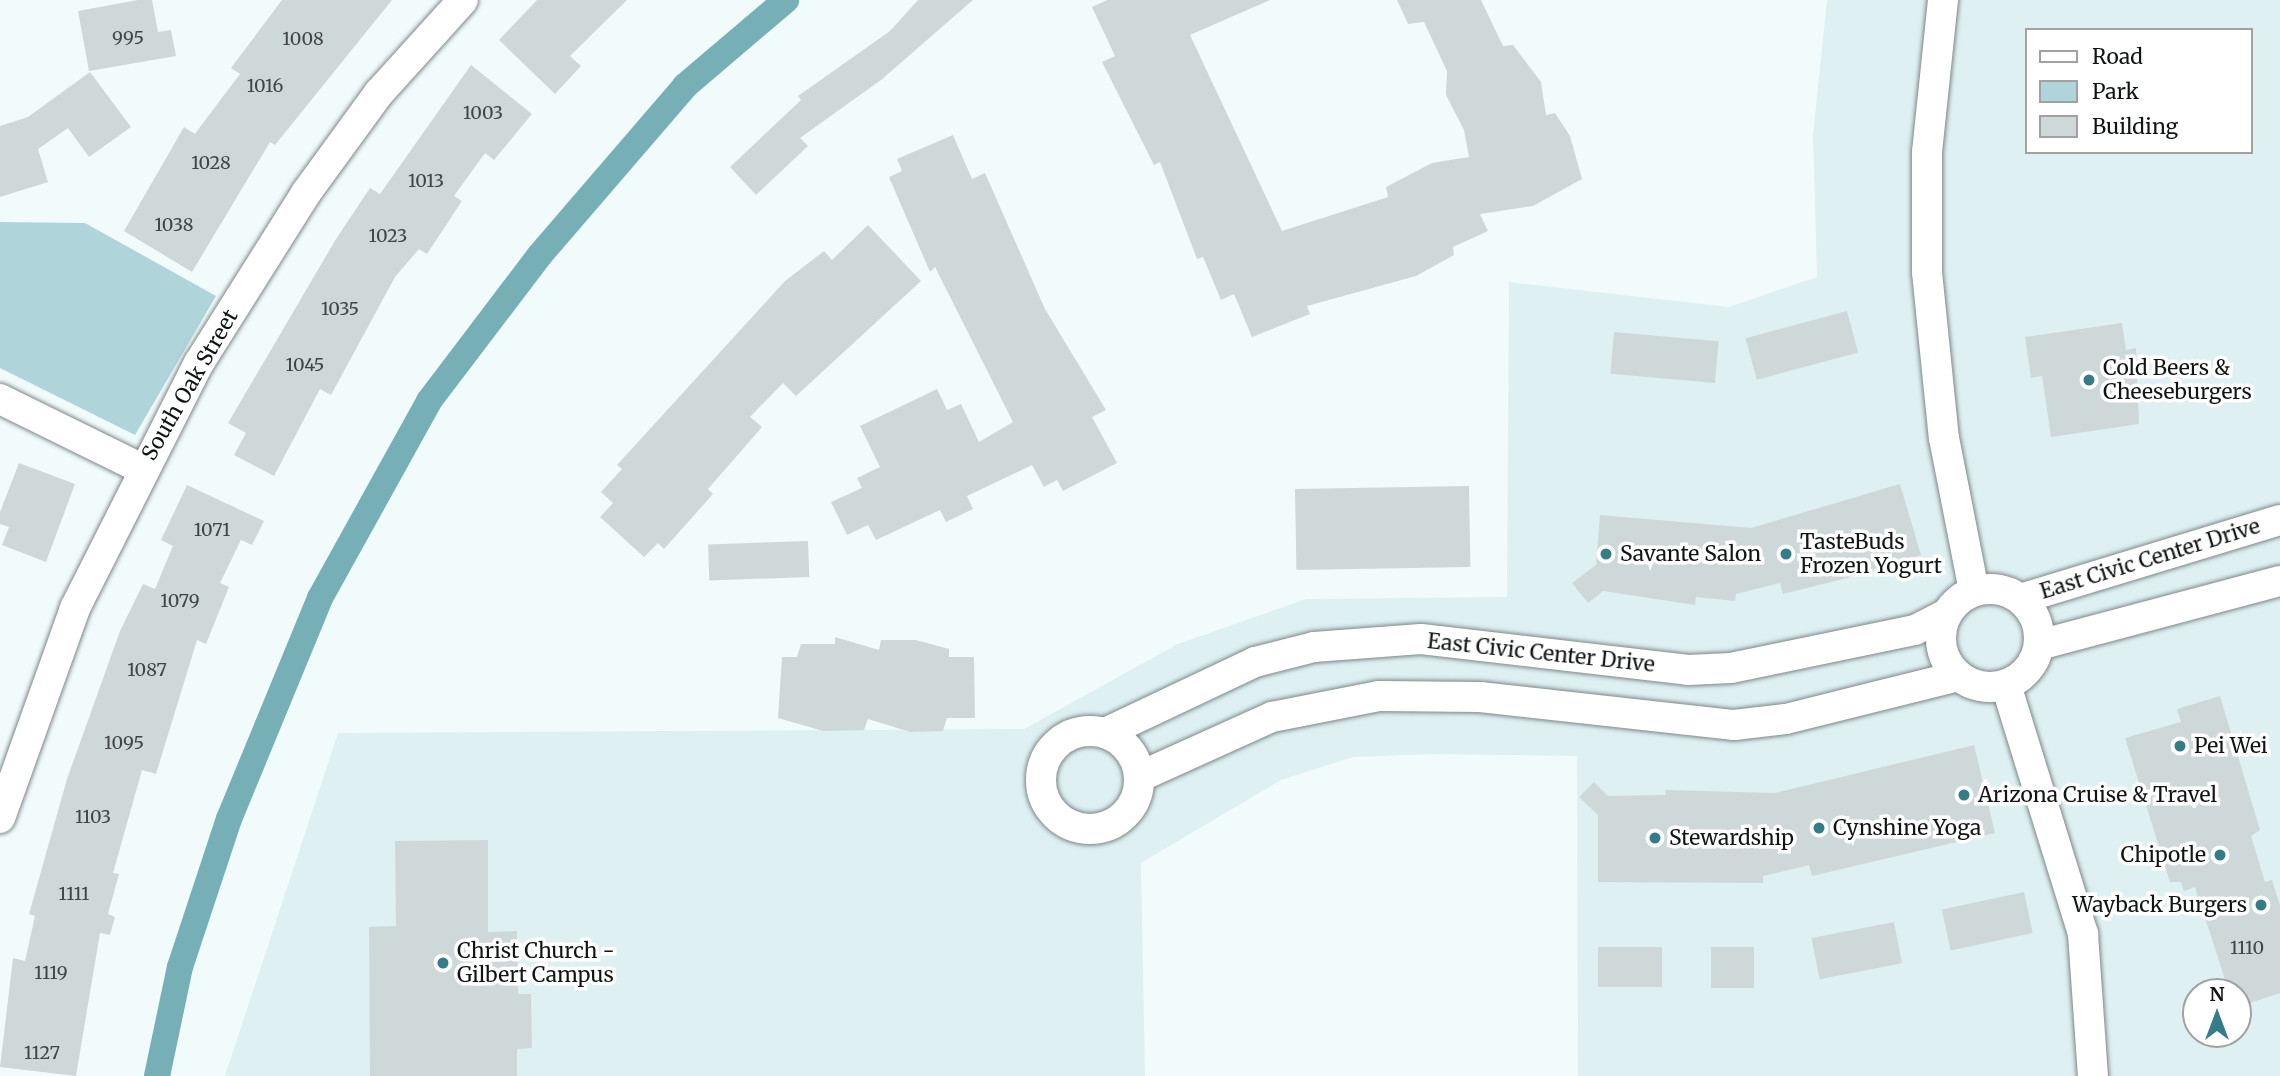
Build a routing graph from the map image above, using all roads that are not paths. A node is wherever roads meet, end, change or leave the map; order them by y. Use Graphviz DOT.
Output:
graph roads {
  1 [pos="463,0"];
  2 [pos="1943,0"];
  3 [pos="0,399"];
  4 [pos="142,469"];
  5 [pos="2280,520"];
  6 [pos="2280,581"];
  7 [pos="1974,591"];
  8 [pos="2020,599"];
  9 [pos="1946,614"];
  10 [pos="2039,645"];
  11 [pos="1958,676"];
  12 [pos="2006,685"];
  13 [pos="1105,733"];
  14 [pos="7,769"];
  15 [pos="1139,777"];
  16 [pos="0,818"];
  17 [pos="2093,1076"];
  1 -- 4 [label="street, South Oak Street"];
  2 -- 7 [label="street"];
  3 -- 4 [label="street"];
  4 -- 14 [label="street, South Oak Street"];
  5 -- 8 [label="street, East Civic Center Drive"];
  6 -- 10 [label="street"];
  7 -- 8 [label="street"];
  7 -- 9 [label="street"];
  8 -- 10 [label="street"];
  9 -- 11 [label="street"];
  9 -- 13 [label="street, East Civic Center Drive"];
  10 -- 12 [label="street"];
  11 -- 12 [label="street"];
  11 -- 15 [label="street"];
  12 -- 17 [label="street"];
  13 -- 15 [label="street"];
  13 -- 15 [label="street, East Civic Center Drive"];
  14 -- 16 [label="street, South Oak Street"];
}
